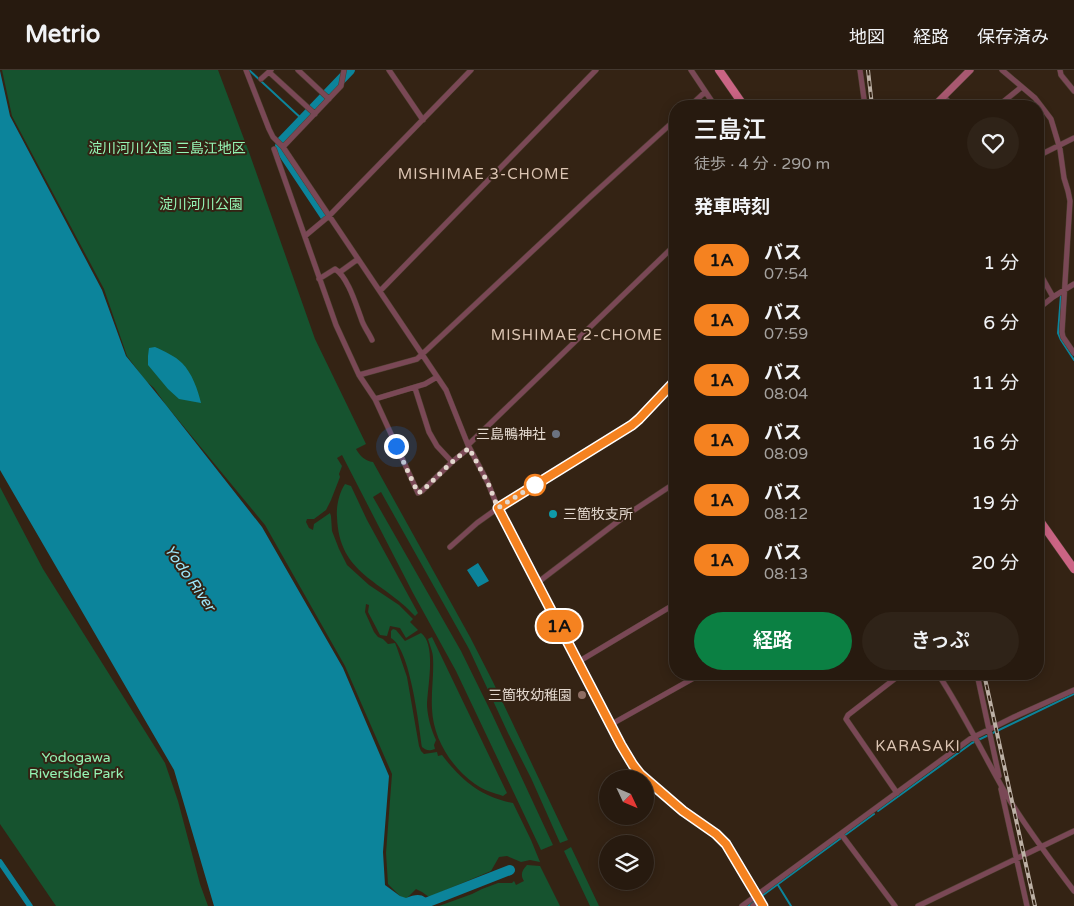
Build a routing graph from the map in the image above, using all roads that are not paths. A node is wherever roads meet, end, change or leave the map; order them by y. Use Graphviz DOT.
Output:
graph roads {
  1 [pos="246,70"];
  2 [pos="298,70"];
  3 [pos="344,70"];
  4 [pos="389,70"];
  5 [pos="471,70"];
  6 [pos="596,70"];
  7 [pos="691,70"];
  8 [pos="719,70"];
  9 [pos="860,70"];
  10 [pos="970,70"];
  11 [pos="1002,70"];
  12 [pos="1060,70"];
  13 [pos="270,71"];
  14 [pos="262,79"];
  15 [pos="1019,89"];
  16 [pos="1074,91"];
  17 [pos="705,92"];
  18 [pos="944,97"];
  19 [pos="329,99"];
  20 [pos="696,100"];
  21 [pos="711,100"];
  22 [pos="740,100"];
  23 [pos="864,100"];
  24 [pos="941,100"];
  25 [pos="947,100"];
  26 [pos="1005,100"];
  27 [pos="1038,100"];
  28 [pos="1044,110"];
  29 [pos="314,114"];
  30 [pos="422,120"];
  31 [pos="669,125"];
  32 [pos="1074,138"];
  33 [pos="1059,146"];
  34 [pos="283,147"];
  35 [pos="274,148"];
  36 [pos="1044,153"];
  37 [pos="329,216"];
  38 [pos="305,236"];
  39 [pos="669,251"];
  40 [pos="358,259"];
  41 [pos="340,272"];
  42 [pos="319,279"];
  43 [pos="1044,281"];
  44 [pos="1074,284"];
  45 [pos="1065,289"];
  46 [pos="380,291"];
  47 [pos="1053,297"];
  48 [pos="1044,304"];
  49 [pos="372,340"];
  50 [pos="1074,353"];
  51 [pos="422,354"];
  52 [pos="359,375"];
  53 [pos="437,376"];
  54 [pos="669,387"];
  55 [pos="416,388"];
  56 [pos="375,399"];
  57 [pos="468,447"];
  58 [pos="452,462"];
  59 [pos="669,487"];
  60 [pos="498,508"];
  61 [pos="1044,526"];
  62 [pos="450,547"];
  63 [pos="1074,569"];
  64 [pos="537,583"];
  65 [pos="669,608"];
  66 [pos="578,662"];
  67 [pos="690,680"];
  68 [pos="893,680"];
  69 [pos="942,680"];
  70 [pos="978,680"];
  71 [pos="1074,690"];
  72 [pos="610,725"];
  73 [pos="989,730"];
  74 [pos="975,737"];
  75 [pos="1000,783"];
  76 [pos="897,794"];
  77 [pos="1074,832"];
  78 [pos="841,834"];
  79 [pos="1040,848"];
  80 [pos="1016,859"];
  81 [pos="1074,890"];
  82 [pos="758,898"];
  83 [pos="742,906"];
  84 [pos="752,906"];
  85 [pos="763,906"];
  86 [pos="895,906"];
  87 [pos="918,906"];
  88 [pos="1027,906"];
  1 -- 34 [label="street"];
  2 -- 19 [label="street"];
  3 -- 19 [label="street"];
  4 -- 30 [label="street"];
  5 -- 30 [label="street"];
  6 -- 46 [label="street"];
  7 -- 17 [label="street"];
  8 -- 22 [label="main road"];
  9 -- 23 [label="street"];
  10 -- 18 [label="main road"];
  11 -- 27 [label="street"];
  12 -- 16 [label="street"];
  13 -- 14 [label="street"];
  13 -- 29 [label="street"];
  15 -- 26 [label="street"];
  17 -- 20 [label="street"];
  17 -- 21 [label="street"];
  18 -- 24 [label="main road"];
  18 -- 25 [label="street"];
  19 -- 29 [label="street"];
  28 -- 33 [label="street"];
  29 -- 34 [label="street"];
  30 -- 37 [label="street"];
  31 -- 51 [label="street"];
  32 -- 33 [label="street"];
  33 -- 36 [label="street"];
  33 -- 45 [label="street"];
  34 -- 37 [label="street"];
  35 -- 38 [label="street"];
  37 -- 38 [label="street"];
  37 -- 40 [label="street"];
  38 -- 42 [label="street"];
  39 -- 57 [label="street"];
  40 -- 41 [label="street"];
  40 -- 46 [label="street"];
  41 -- 42 [label="street"];
  41 -- 49 [label="street"];
  42 -- 52 [label="street"];
  43 -- 47 [label="street"];
  44 -- 45 [label="street"];
  45 -- 47 [label="street"];
  45 -- 50 [label="street"];
  46 -- 51 [label="street"];
  47 -- 48 [label="street"];
  51 -- 52 [label="street"];
  51 -- 53 [label="street"];
  52 -- 56 [label="street"];
  53 -- 55 [label="street"];
  53 -- 57 [label="street"];
  54 -- 60 [label="main road"];
  55 -- 56 [label="street"];
  55 -- 58 [label="street"];
  56 -- 58 [label="street"];
  57 -- 58 [label="street"];
  57 -- 60 [label="street"];
  59 -- 64 [label="street"];
  60 -- 62 [label="street"];
  60 -- 64 [label="street"];
  61 -- 63 [label="main road"];
  64 -- 66 [label="street"];
  65 -- 66 [label="street"];
  66 -- 72 [label="street"];
  67 -- 72 [label="street"];
  68 -- 76 [label="street"];
  69 -- 74 [label="street"];
  70 -- 73 [label="street"];
  71 -- 73 [label="street"];
  72 -- 82 [label="street"];
  73 -- 74 [label="street"];
  73 -- 75 [label="street"];
  74 -- 75 [label="street"];
  74 -- 76 [label="street"];
  75 -- 79 [label="street"];
  75 -- 80 [label="street"];
  76 -- 78 [label="street"];
  77 -- 79 [label="street"];
  78 -- 82 [label="street"];
  78 -- 86 [label="street"];
  79 -- 80 [label="street"];
  79 -- 81 [label="street"];
  80 -- 87 [label="street"];
  80 -- 88 [label="street"];
  82 -- 83 [label="street"];
  82 -- 84 [label="street"];
  82 -- 85 [label="street"];
}
